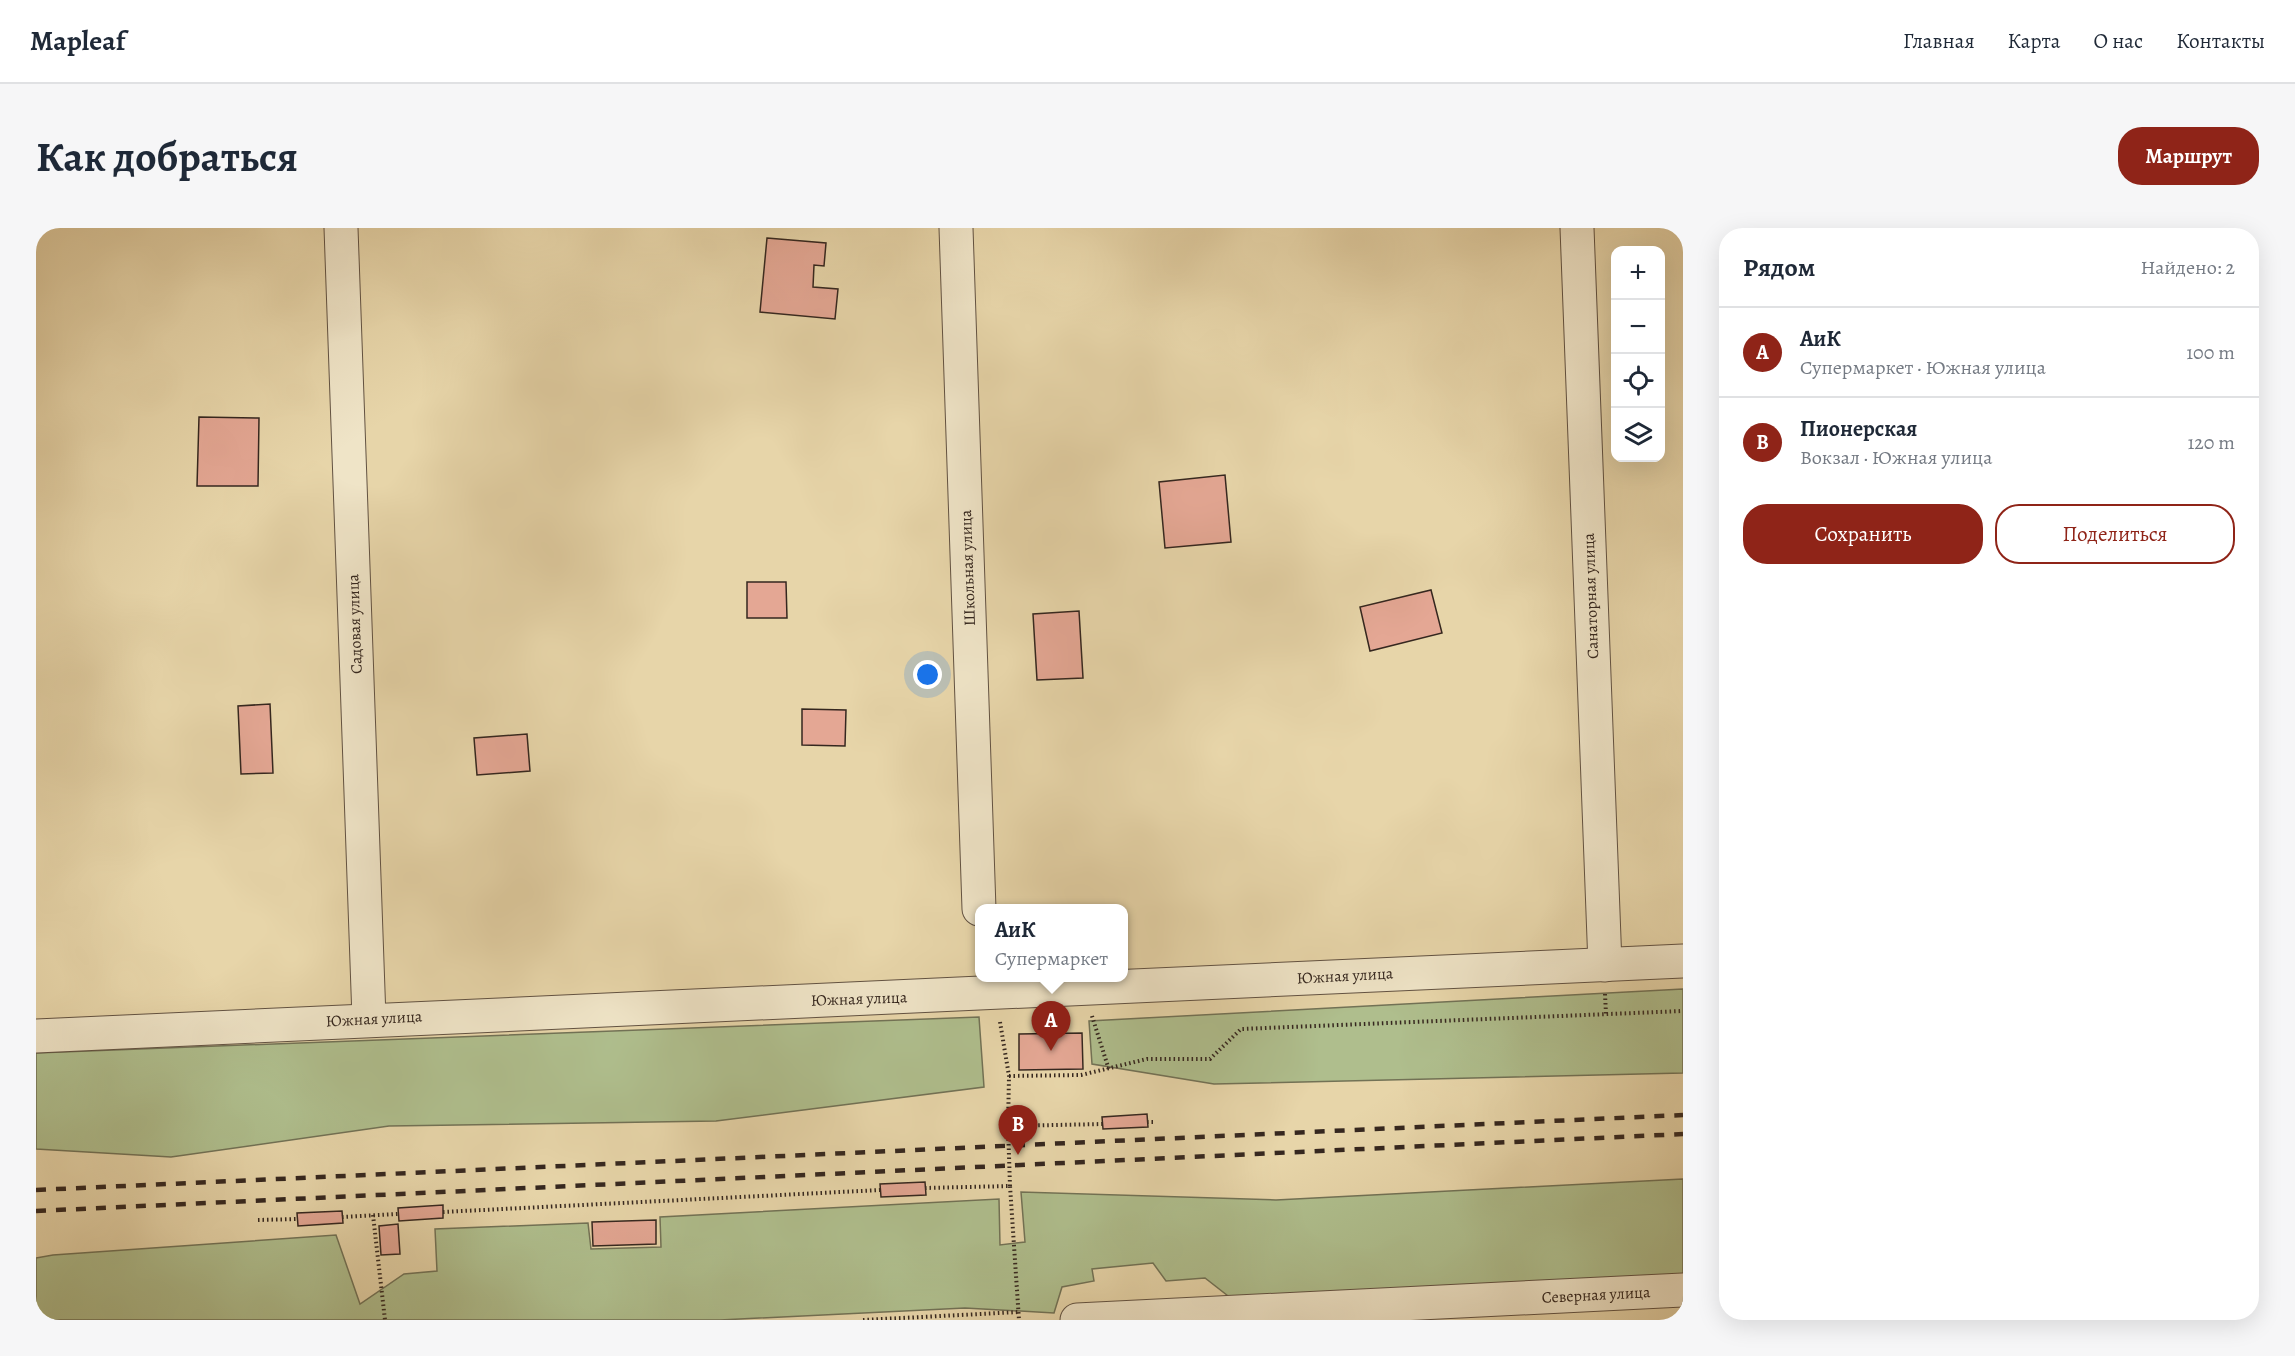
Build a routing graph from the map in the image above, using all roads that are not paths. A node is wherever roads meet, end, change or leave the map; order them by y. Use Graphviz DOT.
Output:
graph roads {
  1 [pos="341,228"];
  2 [pos="956,228"];
  3 [pos="1577,228"];
  4 [pos="979,904"];
  5 [pos="1683,961"];
  6 [pos="1605,965"];
  7 [pos="982,986"];
  8 [pos="369,1019"];
  9 [pos="36,1036"];
  10 [pos="1683,1290"];
  11 [pos="1627,1307"];
  12 [pos="1077,1320"];
  1 -- 8 [label="street, Садовая улица"];
  2 -- 4 [label="street, Школьная улица"];
  3 -- 6 [label="street, Санаторная улица"];
  5 -- 6 [label="street, Южная улица"];
  6 -- 7 [label="street, Южная улица"];
  7 -- 8 [label="street, Южная улица"];
  8 -- 9 [label="street, Южная улица"];
  10 -- 11 [label="street, Северная улица"];
  11 -- 12 [label="street, Северная улица"];
}
